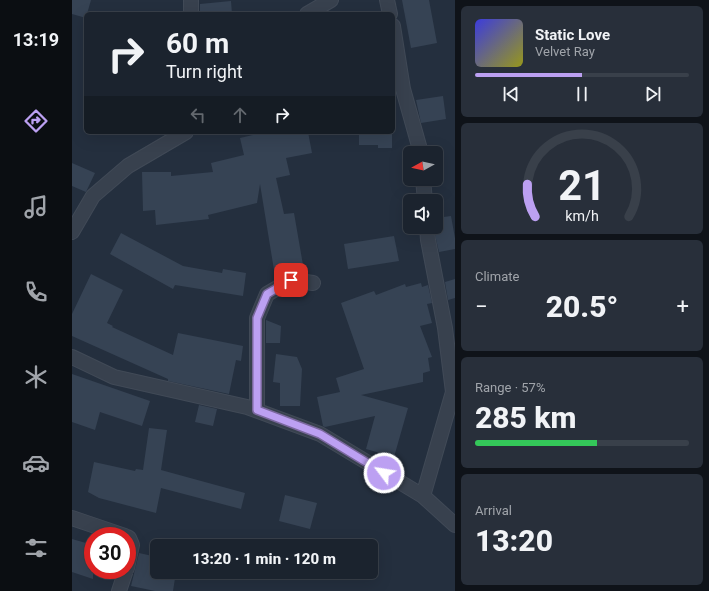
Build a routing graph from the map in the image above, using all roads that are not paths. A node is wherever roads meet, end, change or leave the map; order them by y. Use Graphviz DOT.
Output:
graph roads {
  1 [pos="191,0"];
  2 [pos="331,0"];
  3 [pos="387,0"];
  4 [pos="191,12"];
  5 [pos="310,12"];
  6 [pos="390,12"];
  7 [pos="395,39"];
  8 [pos="183,134"];
  9 [pos="419,146"];
  10 [pos="72,232"];
  11 [pos="428,234"];
  12 [pos="313,283"];
  13 [pos="72,358"];
  14 [pos="454,392"];
  15 [pos="257,410"];
  16 [pos="423,496"];
  17 [pos="72,518"];
  18 [pos="455,525"];
  19 [pos="99,527"];
  20 [pos="123,579"];
  21 [pos="119,591"];
  1 -- 4 [label="street"];
  2 -- 5 [label="street"];
  3 -- 6 [label="street"];
  7 -- 9 [label="street"];
  8 -- 10 [label="street"];
  11 -- 14 [label="street"];
  12 -- 15 [label="street"];
  13 -- 15 [label="street"];
  14 -- 16 [label="street"];
  15 -- 16 [label="street"];
  16 -- 18 [label="street"];
  17 -- 19 [label="street"];
  20 -- 21 [label="street"];
}
